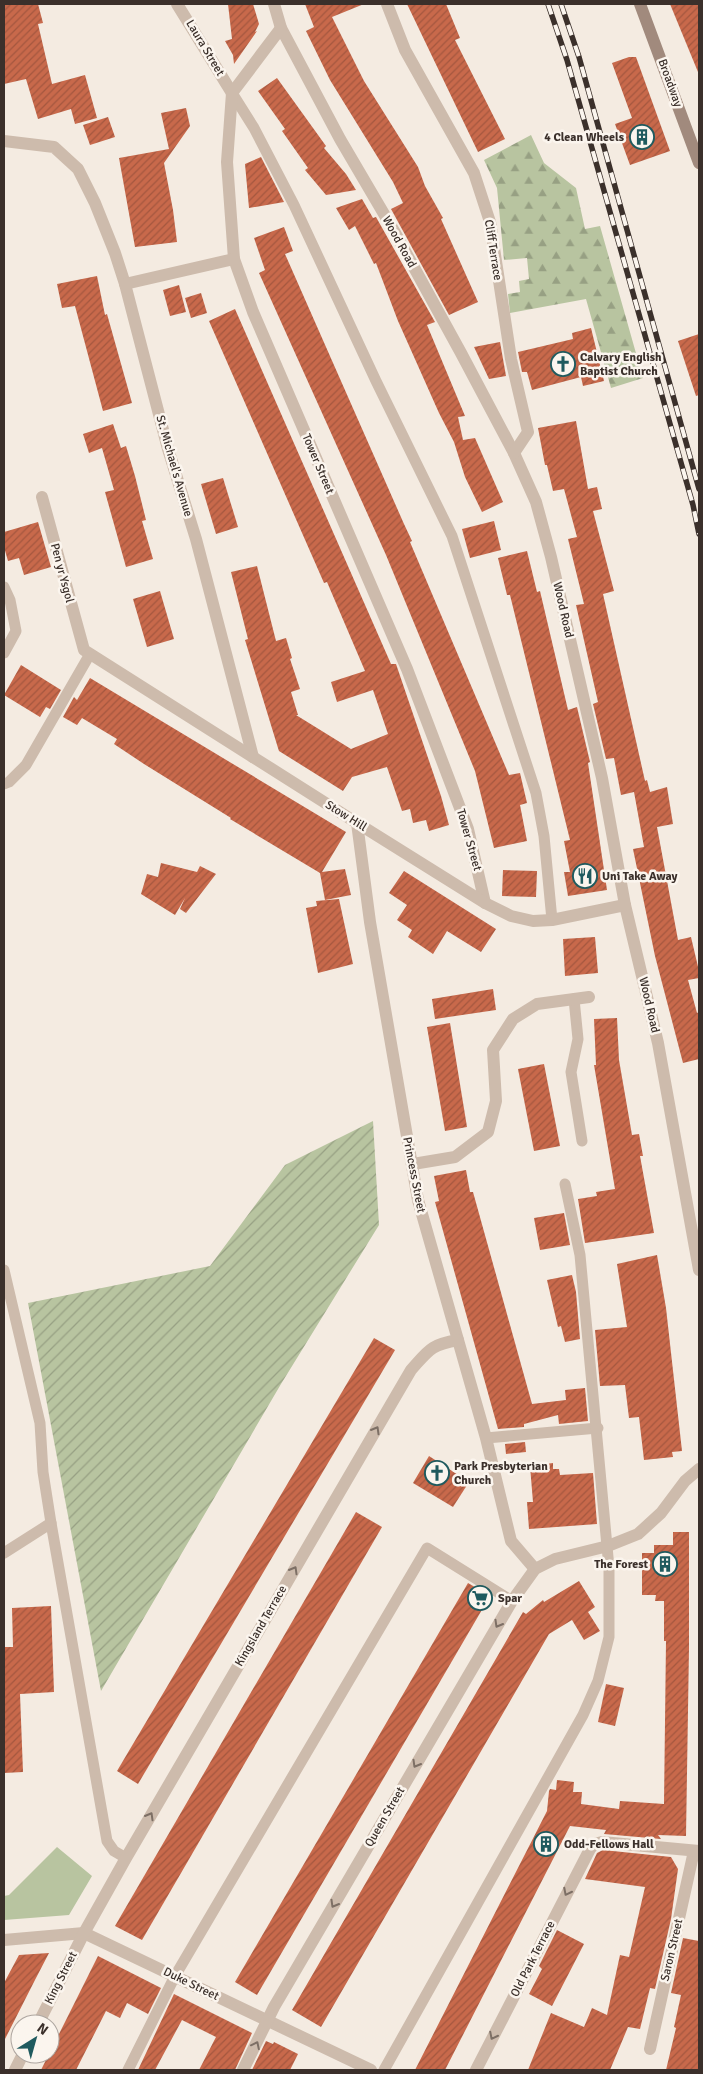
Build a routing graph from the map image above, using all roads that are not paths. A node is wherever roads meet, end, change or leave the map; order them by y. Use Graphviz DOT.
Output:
graph roads {
  1 [pos="177,4"];
  2 [pos="274,4"];
  3 [pos="388,4"];
  4 [pos="640,4"];
  5 [pos="281,28"];
  6 [pos="232,93"];
  7 [pos="4,142"];
  8 [pos="699,163"];
  9 [pos="234,259"];
  10 [pos="125,284"];
  11 [pos="514,452"];
  12 [pos="42,496"];
  13 [pos="4,586"];
  14 [pos="87,652"];
  15 [pos="4,654"];
  16 [pos="253,757"];
  17 [pos="4,784"];
  18 [pos="357,823"];
  19 [pos="485,903"];
  20 [pos="625,906"];
  21 [pos="552,920"];
  22 [pos="589,997"];
  23 [pos="574,999"];
  24 [pos="582,1141"];
  25 [pos="413,1164"];
  26 [pos="565,1184"];
  27 [pos="4,1270"];
  28 [pos="699,1270"];
  29 [pos="458,1340"];
  30 [pos="598,1428"];
  31 [pos="486,1438"];
  32 [pos="699,1469"];
  33 [pos="51,1523"];
  34 [pos="608,1546"];
  35 [pos="4,1553"];
  36 [pos="535,1569"];
  37 [pos="512,1600"];
  38 [pos="697,1851"];
  39 [pos="126,1858"];
  40 [pos="84,1933"];
  41 [pos="4,1940"];
  42 [pos="174,1976"];
  43 [pos="43,2014"];
  44 [pos="268,2020"];
  45 [pos="650,2049"];
  46 [pos="363,2069"];
  47 [pos="128,2070"];
  48 [pos="243,2070"];
  49 [pos="384,2070"];
  50 [pos="476,2070"];
  1 -- 6 [label="street, Laura Street"];
  2 -- 5 [label="street, Wood Road"];
  3 -- 11 [label="street, Cliff Terrace"];
  4 -- 8 [label="main road, Broadway"];
  5 -- 6 [label="street"];
  5 -- 11 [label="street, Wood Road"];
  6 -- 9 [label="street, Tower Street"];
  6 -- 21 [label="lane"];
  7 -- 10 [label="street, St. Michael's Avenue"];
  9 -- 10 [label="street"];
  9 -- 19 [label="street, Tower Street"];
  10 -- 16 [label="street, St. Michael's Avenue"];
  11 -- 20 [label="street, Wood Road"];
  12 -- 14 [label="street, Pen yr Ysgol"];
  13 -- 15 [label="lane"];
  14 -- 16 [label="street, Stow Hill"];
  14 -- 17 [label="lane"];
  16 -- 18 [label="street, Stow Hill"];
  18 -- 19 [label="street, Stow Hill"];
  18 -- 25 [label="street, Princess Street"];
  19 -- 21 [label="street, Stow Hill"];
  20 -- 21 [label="street, Stow Hill"];
  20 -- 28 [label="street, Wood Road"];
  22 -- 23 [label="street"];
  23 -- 24 [label="lane"];
  23 -- 25 [label="street"];
  25 -- 29 [label="street, Princess Street"];
  26 -- 30 [label="lane"];
  27 -- 33 [label="lane"];
  29 -- 31 [label="street, Princess Street"];
  39 -- 29 [label="street, Kingsland Terrace, one-way"];
  30 -- 31 [label="lane"];
  30 -- 34 [label="lane"];
  31 -- 36 [label="street, Princess Street"];
  32 -- 34 [label="street"];
  33 -- 35 [label="lane"];
  33 -- 39 [label="lane"];
  34 -- 36 [label="street"];
  34 -- 49 [label="lane"];
  36 -- 37 [label="street, Queen Street"];
  37 -- 42 [label="lane"];
  37 -- 44 [label="street, Queen Street, one-way"];
  38 -- 45 [label="street, Saron Street"];
  38 -- 50 [label="street, Old Park Terrace, one-way"];
  39 -- 40 [label="street, Kingsland Terrace"];
  40 -- 41 [label="street"];
  40 -- 42 [label="street, Duke Street"];
  40 -- 43 [label="street, King Street"];
  42 -- 44 [label="street, Duke Street"];
  42 -- 47 [label="lane"];
  44 -- 46 [label="street, Duke Street"];
  48 -- 44 [label="street, Queen Street, one-way"];
}
